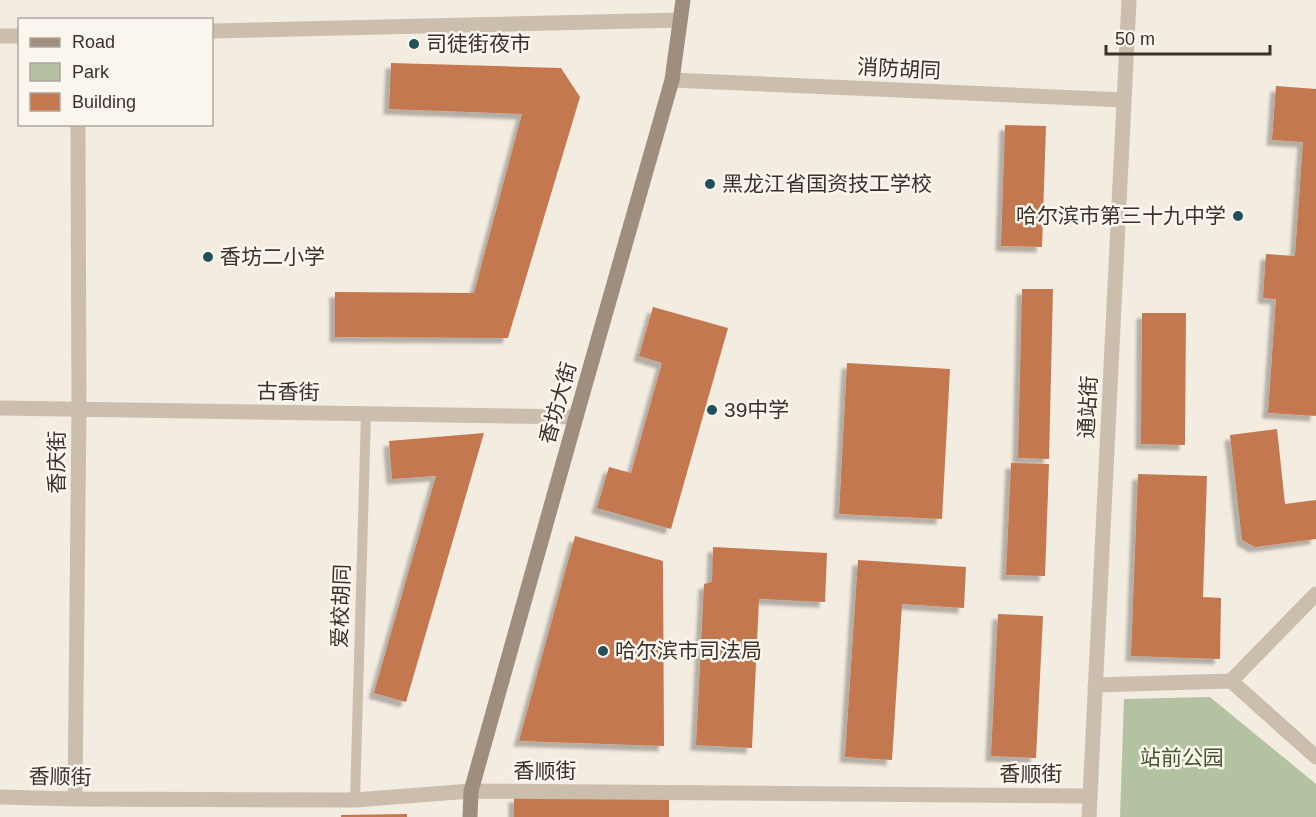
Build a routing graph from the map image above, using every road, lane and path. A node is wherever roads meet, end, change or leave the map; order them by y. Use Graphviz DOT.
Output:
graph roads {
  1 [pos="683,0"];
  2 [pos="1129,0"];
  3 [pos="680,20"];
  4 [pos="213,32"];
  5 [pos="0,36"];
  6 [pos="18,36"];
  7 [pos="672,80"];
  8 [pos="1124,100"];
  9 [pos="78,126"];
  10 [pos="0,408"];
  11 [pos="79,409"];
  12 [pos="366,414"];
  13 [pos="576,417"];
  14 [pos="1316,594"];
  15 [pos="1232,681"];
  16 [pos="1095,685"];
  17 [pos="1316,758"];
  18 [pos="471,791"];
  19 [pos="1090,796"];
  20 [pos="0,797"];
  21 [pos="75,799"];
  22 [pos="355,800"];
  23 [pos="470,817"];
  24 [pos="1089,817"];
  1 -- 3 [label="main road, 香坊大街"];
  2 -- 8 [label="street, 通站街"];
  3 -- 4 [label="street"];
  3 -- 7 [label="main road, 香坊大街"];
  5 -- 6 [label="street"];
  7 -- 8 [label="street, 消防胡同"];
  7 -- 13 [label="main road, 香坊大街"];
  8 -- 16 [label="street, 通站街"];
  9 -- 11 [label="street, 香庆街"];
  10 -- 11 [label="street, 古香街"];
  11 -- 12 [label="street, 古香街"];
  11 -- 21 [label="street, 香庆街"];
  12 -- 13 [label="street, 古香街"];
  12 -- 22 [label="lane, 爱校胡同"];
  13 -- 18 [label="main road, 香坊大街"];
  14 -- 15 [label="street"];
  15 -- 16 [label="street"];
  15 -- 17 [label="street"];
  16 -- 19 [label="street, 通站街"];
  18 -- 19 [label="street, 香顺街"];
  18 -- 22 [label="street, 香顺街"];
  18 -- 23 [label="main road, 香坊大街"];
  19 -- 24 [label="street, 通站街"];
  20 -- 21 [label="street, 香顺街"];
  21 -- 22 [label="street, 香顺街"];
}
